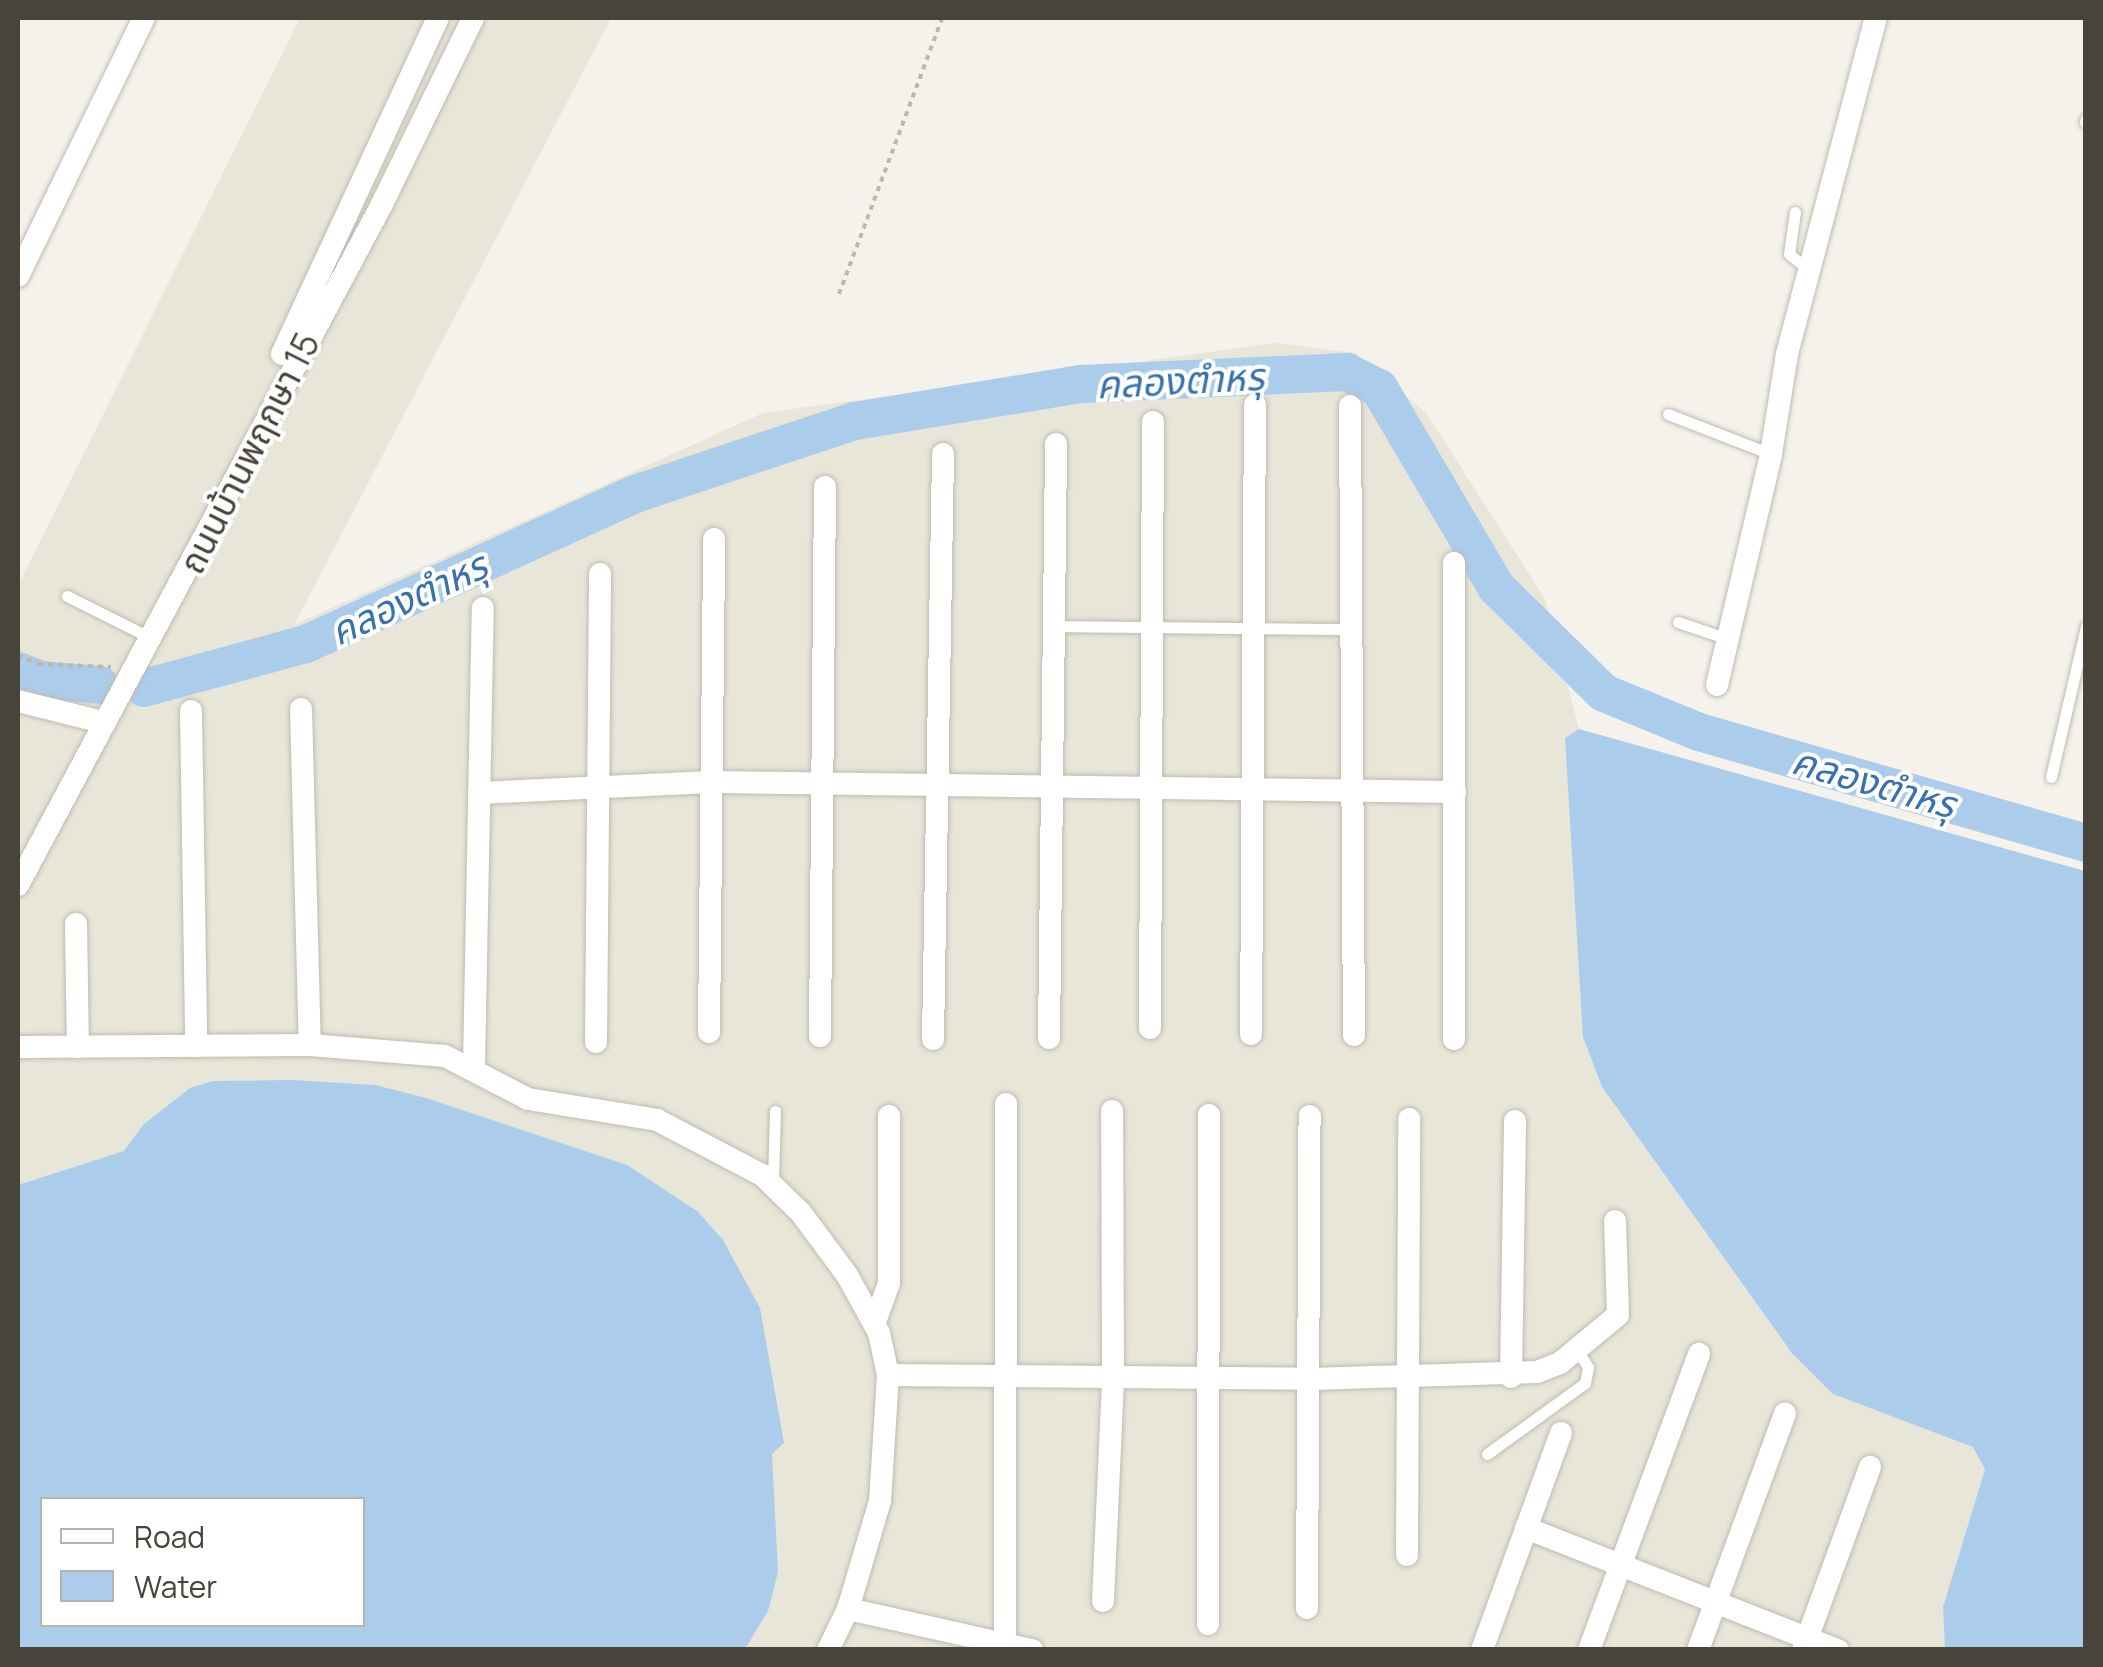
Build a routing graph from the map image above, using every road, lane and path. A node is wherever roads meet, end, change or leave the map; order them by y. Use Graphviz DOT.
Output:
graph roads {
  1 [pos="144,18"];
  2 [pos="438,18"];
  3 [pos="473,18"];
  4 [pos="942,18"];
  5 [pos="1876,18"];
  6 [pos="371,200"];
  7 [pos="1794,212"];
  8 [pos="1808,269"];
  9 [pos="18,276"];
  10 [pos="840,294"];
  11 [pos="1255,405"];
  12 [pos="1350,406"];
  13 [pos="1668,414"];
  14 [pos="1153,422"];
  15 [pos="1056,444"];
  16 [pos="942,454"];
  17 [pos="1771,454"];
  18 [pos="825,488"];
  19 [pos="714,540"];
  20 [pos="1454,563"];
  21 [pos="600,574"];
  22 [pos="68,596"];
  23 [pos="483,608"];
  24 [pos="1678,622"];
  25 [pos="1053,626"];
  26 [pos="1153,626"];
  27 [pos="2086,626"];
  28 [pos="1255,628"];
  29 [pos="1352,629"];
  30 [pos="141,633"];
  31 [pos="1728,639"];
  32 [pos="18,654"];
  33 [pos="122,669"];
  34 [pos="1717,685"];
  35 [pos="18,701"];
  36 [pos="301,709"];
  37 [pos="191,712"];
  38 [pos="94,720"];
  39 [pos="2051,777"];
  40 [pos="711,782"];
  41 [pos="600,784"];
  42 [pos="822,784"];
  43 [pos="937,786"];
  44 [pos="1051,787"];
  45 [pos="1154,788"];
  46 [pos="1254,790"];
  47 [pos="1354,790"];
  48 [pos="479,792"];
  49 [pos="1455,792"];
  50 [pos="18,857"];
  51 [pos="18,885"];
  52 [pos="76,924"];
  53 [pos="1150,1028"];
  54 [pos="709,1032"];
  55 [pos="1251,1034"];
  56 [pos="1354,1035"];
  57 [pos="820,1036"];
  58 [pos="934,1038"];
  59 [pos="1049,1038"];
  60 [pos="1454,1039"];
  61 [pos="596,1042"];
  62 [pos="310,1045"];
  63 [pos="18,1046"];
  64 [pos="196,1046"];
  65 [pos="78,1047"];
  66 [pos="474,1066"];
  67 [pos="1006,1104"];
  68 [pos="1112,1111"];
  69 [pos="776,1112"];
  70 [pos="1209,1114"];
  71 [pos="889,1116"];
  72 [pos="1310,1116"];
  73 [pos="1409,1119"];
  74 [pos="1515,1121"];
  75 [pos="773,1186"];
  76 [pos="1615,1222"];
  77 [pos="875,1322"];
  78 [pos="1577,1350"];
  79 [pos="1699,1354"];
  80 [pos="1006,1374"];
  81 [pos="888,1375"];
  82 [pos="1410,1376"];
  83 [pos="1511,1377"];
  84 [pos="1113,1378"];
  85 [pos="1312,1378"];
  86 [pos="1207,1379"];
  87 [pos="1785,1413"];
  88 [pos="1561,1433"];
  89 [pos="1487,1454"];
  90 [pos="1870,1467"];
  91 [pos="1526,1528"];
  92 [pos="1407,1555"];
  93 [pos="1621,1563"];
  94 [pos="1103,1601"];
  95 [pos="1716,1601"];
  96 [pos="1307,1608"];
  97 [pos="848,1609"];
  98 [pos="1208,1624"];
  99 [pos="946,1640"];
  100 [pos="1004,1642"];
  101 [pos="1805,1643"];
  102 [pos="828,1650"];
  103 [pos="1032,1650"];
  104 [pos="1482,1650"];
  105 [pos="1588,1650"];
  106 [pos="1698,1650"];
  107 [pos="1838,1650"];
  1 -- 9 [label="street"];
  2 -- 6 [label="street, ถนนบ้านพฤกษา 15"];
  3 -- 6 [label="street, ถนนบ้านพฤกษา 15"];
  4 -- 10 [label="path"];
  5 -- 8 [label="street"];
  6 -- 30 [label="street, ถนนบ้านพฤกษา 15"];
  6 -- 51 [label="street, ถนนบ้านพฤกษา 15"];
  7 -- 8 [label="lane"];
  8 -- 17 [label="street"];
  11 -- 28 [label="street"];
  12 -- 29 [label="street"];
  13 -- 17 [label="lane"];
  14 -- 26 [label="street"];
  15 -- 25 [label="street"];
  16 -- 43 [label="street"];
  17 -- 31 [label="street"];
  18 -- 42 [label="street"];
  19 -- 40 [label="street"];
  20 -- 49 [label="street"];
  21 -- 41 [label="street"];
  22 -- 30 [label="lane"];
  23 -- 48 [label="street"];
  24 -- 31 [label="lane"];
  25 -- 26 [label="lane"];
  25 -- 44 [label="street"];
  26 -- 28 [label="lane"];
  26 -- 45 [label="street"];
  27 -- 39 [label="lane"];
  28 -- 29 [label="lane"];
  28 -- 46 [label="street"];
  29 -- 47 [label="street"];
  30 -- 33 [label="street, ถนนบ้านพฤกษา 15"];
  31 -- 34 [label="street"];
  32 -- 33 [label="path"];
  33 -- 38 [label="street, ถนนบ้านพฤกษา 15"];
  35 -- 38 [label="street"];
  36 -- 62 [label="street"];
  37 -- 64 [label="street"];
  38 -- 50 [label="street, ถนนบ้านพฤกษา 15"];
  40 -- 41 [label="street"];
  40 -- 42 [label="street"];
  40 -- 54 [label="street"];
  41 -- 48 [label="street"];
  41 -- 61 [label="street"];
  42 -- 43 [label="street"];
  42 -- 57 [label="street"];
  43 -- 44 [label="street"];
  43 -- 58 [label="street"];
  44 -- 45 [label="street"];
  44 -- 59 [label="street"];
  45 -- 46 [label="street"];
  45 -- 53 [label="street"];
  46 -- 47 [label="street"];
  46 -- 55 [label="street"];
  47 -- 49 [label="street"];
  47 -- 56 [label="street"];
  48 -- 66 [label="street"];
  49 -- 60 [label="street"];
  52 -- 65 [label="street"];
  62 -- 64 [label="street"];
  62 -- 66 [label="street"];
  63 -- 65 [label="street"];
  64 -- 65 [label="street"];
  66 -- 75 [label="street"];
  67 -- 80 [label="street"];
  68 -- 84 [label="street"];
  69 -- 75 [label="lane"];
  70 -- 86 [label="street"];
  71 -- 77 [label="street"];
  72 -- 85 [label="street"];
  73 -- 82 [label="street"];
  74 -- 83 [label="street"];
  75 -- 77 [label="street"];
  76 -- 78 [label="street"];
  77 -- 81 [label="street"];
  78 -- 83 [label="street"];
  78 -- 89 [label="lane"];
  79 -- 93 [label="street"];
  80 -- 81 [label="street"];
  80 -- 84 [label="street"];
  80 -- 100 [label="street"];
  81 -- 97 [label="street"];
  82 -- 83 [label="street"];
  82 -- 85 [label="street"];
  82 -- 92 [label="street"];
  84 -- 86 [label="street"];
  84 -- 94 [label="street"];
  85 -- 86 [label="street"];
  85 -- 96 [label="street"];
  86 -- 98 [label="street"];
  87 -- 95 [label="street"];
  88 -- 91 [label="street"];
  90 -- 101 [label="street"];
  91 -- 93 [label="street"];
  91 -- 104 [label="street"];
  93 -- 95 [label="street"];
  93 -- 105 [label="street"];
  95 -- 101 [label="street"];
  95 -- 106 [label="street"];
  97 -- 99 [label="street"];
  97 -- 102 [label="street"];
  99 -- 100 [label="street"];
  100 -- 103 [label="street"];
  101 -- 107 [label="street"];
}
